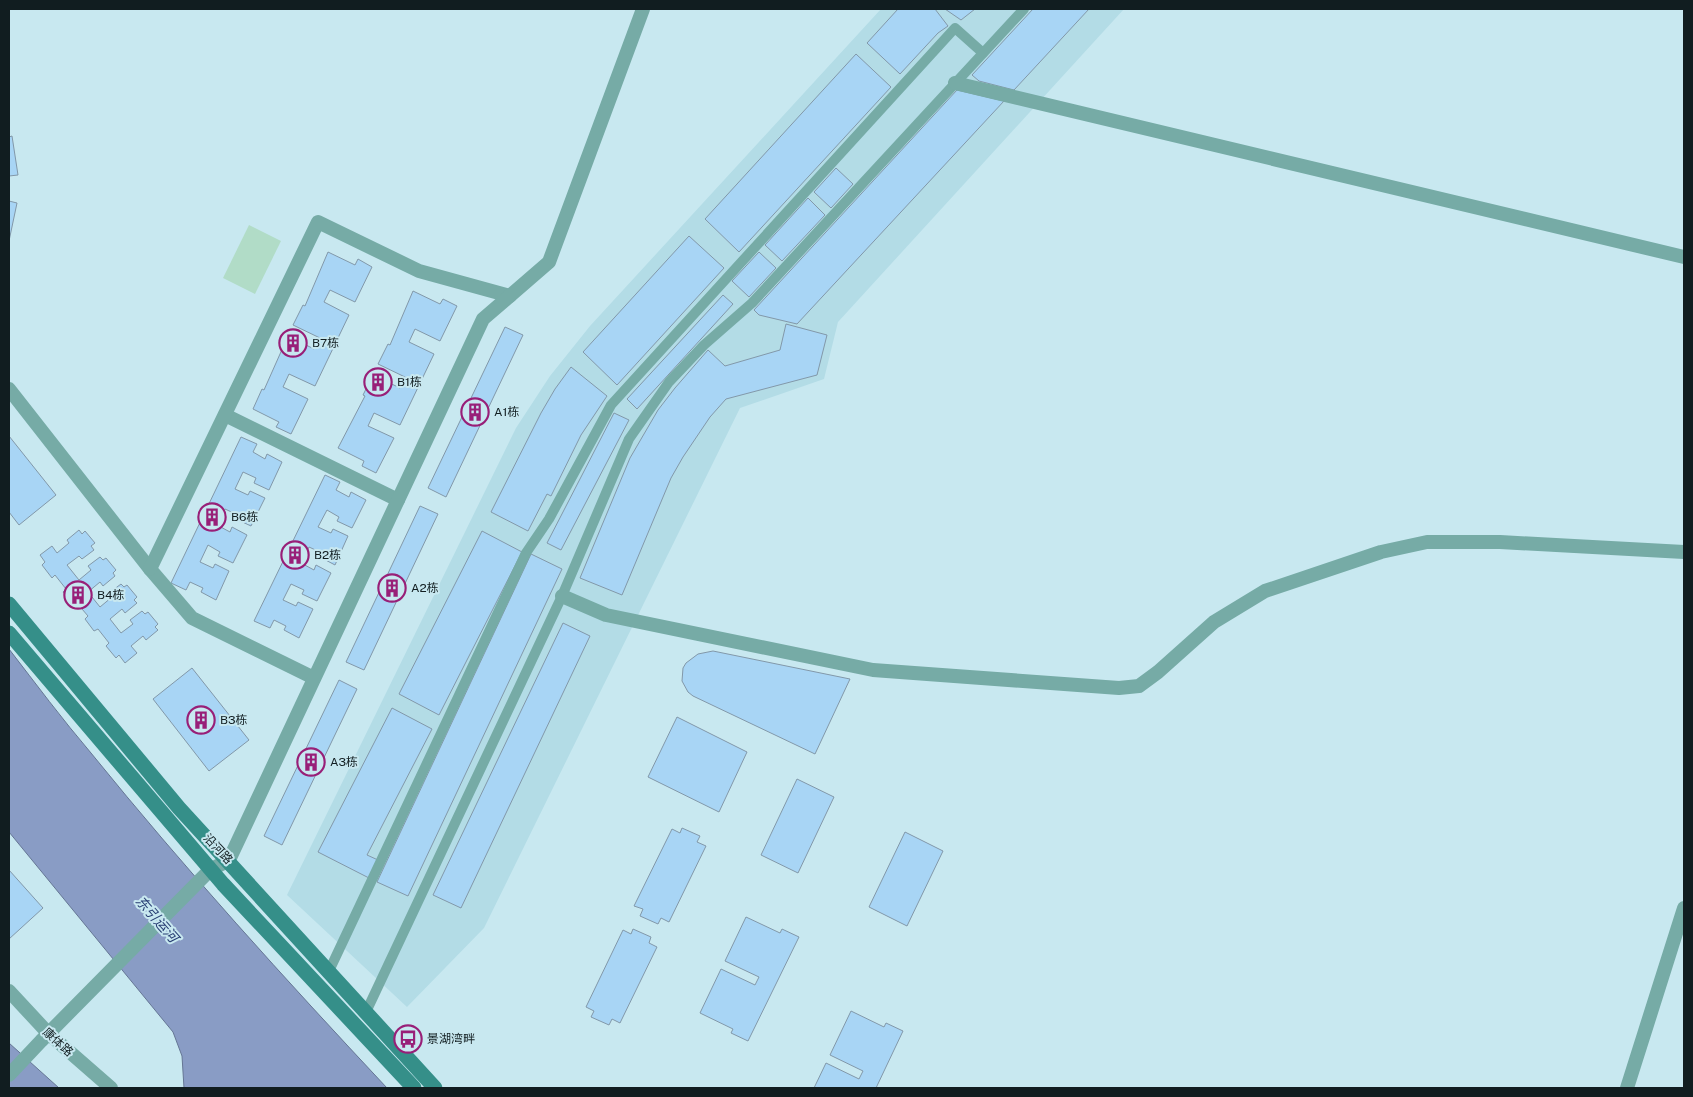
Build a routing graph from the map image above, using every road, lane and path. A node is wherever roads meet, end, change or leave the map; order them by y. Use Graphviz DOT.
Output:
graph roads {
  1 [pos="643,9"];
  2 [pos="1024,9"];
  3 [pos="983,53"];
  4 [pos="956,83"];
  5 [pos="1684,257"];
  6 [pos="510,296"];
  7 [pos="9,389"];
  8 [pos="224,415"];
  9 [pos="398,500"];
  10 [pos="1684,552"];
  11 [pos="150,569"];
  12 [pos="562,596"];
  13 [pos="9,604"];
  14 [pos="9,634"];
  15 [pos="314,678"];
  16 [pos="228,860"];
  17 [pos="207,873"];
  18 [pos="1684,908"];
  19 [pos="329,972"];
  20 [pos="9,991"];
  21 [pos="366,1012"];
  22 [pos="48,1033"];
  23 [pos="9,1075"];
  24 [pos="111,1088"];
  25 [pos="414,1088"];
  26 [pos="435,1088"];
  27 [pos="1627,1088"];
  1 -- 6 [label="street"];
  2 -- 3 [label="street"];
  3 -- 4 [label="street"];
  3 -- 19 [label="street"];
  4 -- 5 [label="street"];
  4 -- 12 [label="street"];
  6 -- 8 [label="street"];
  6 -- 9 [label="street"];
  7 -- 11 [label="street"];
  8 -- 9 [label="street"];
  8 -- 11 [label="street"];
  9 -- 15 [label="street"];
  10 -- 12 [label="street"];
  11 -- 15 [label="street"];
  12 -- 21 [label="street"];
  13 -- 16 [label="main road, 沿河路"];
  14 -- 17 [label="main road, 沿河路"];
  15 -- 16 [label="street"];
  16 -- 17 [label="street"];
  16 -- 19 [label="main road, 沿河路"];
  17 -- 22 [label="street"];
  17 -- 25 [label="main road, 沿河路"];
  18 -- 27 [label="street"];
  19 -- 21 [label="main road, 沿河路"];
  20 -- 22 [label="street, 康体路"];
  21 -- 26 [label="main road, 沿河路"];
  22 -- 23 [label="street"];
  22 -- 24 [label="street, 康体路"];
}
